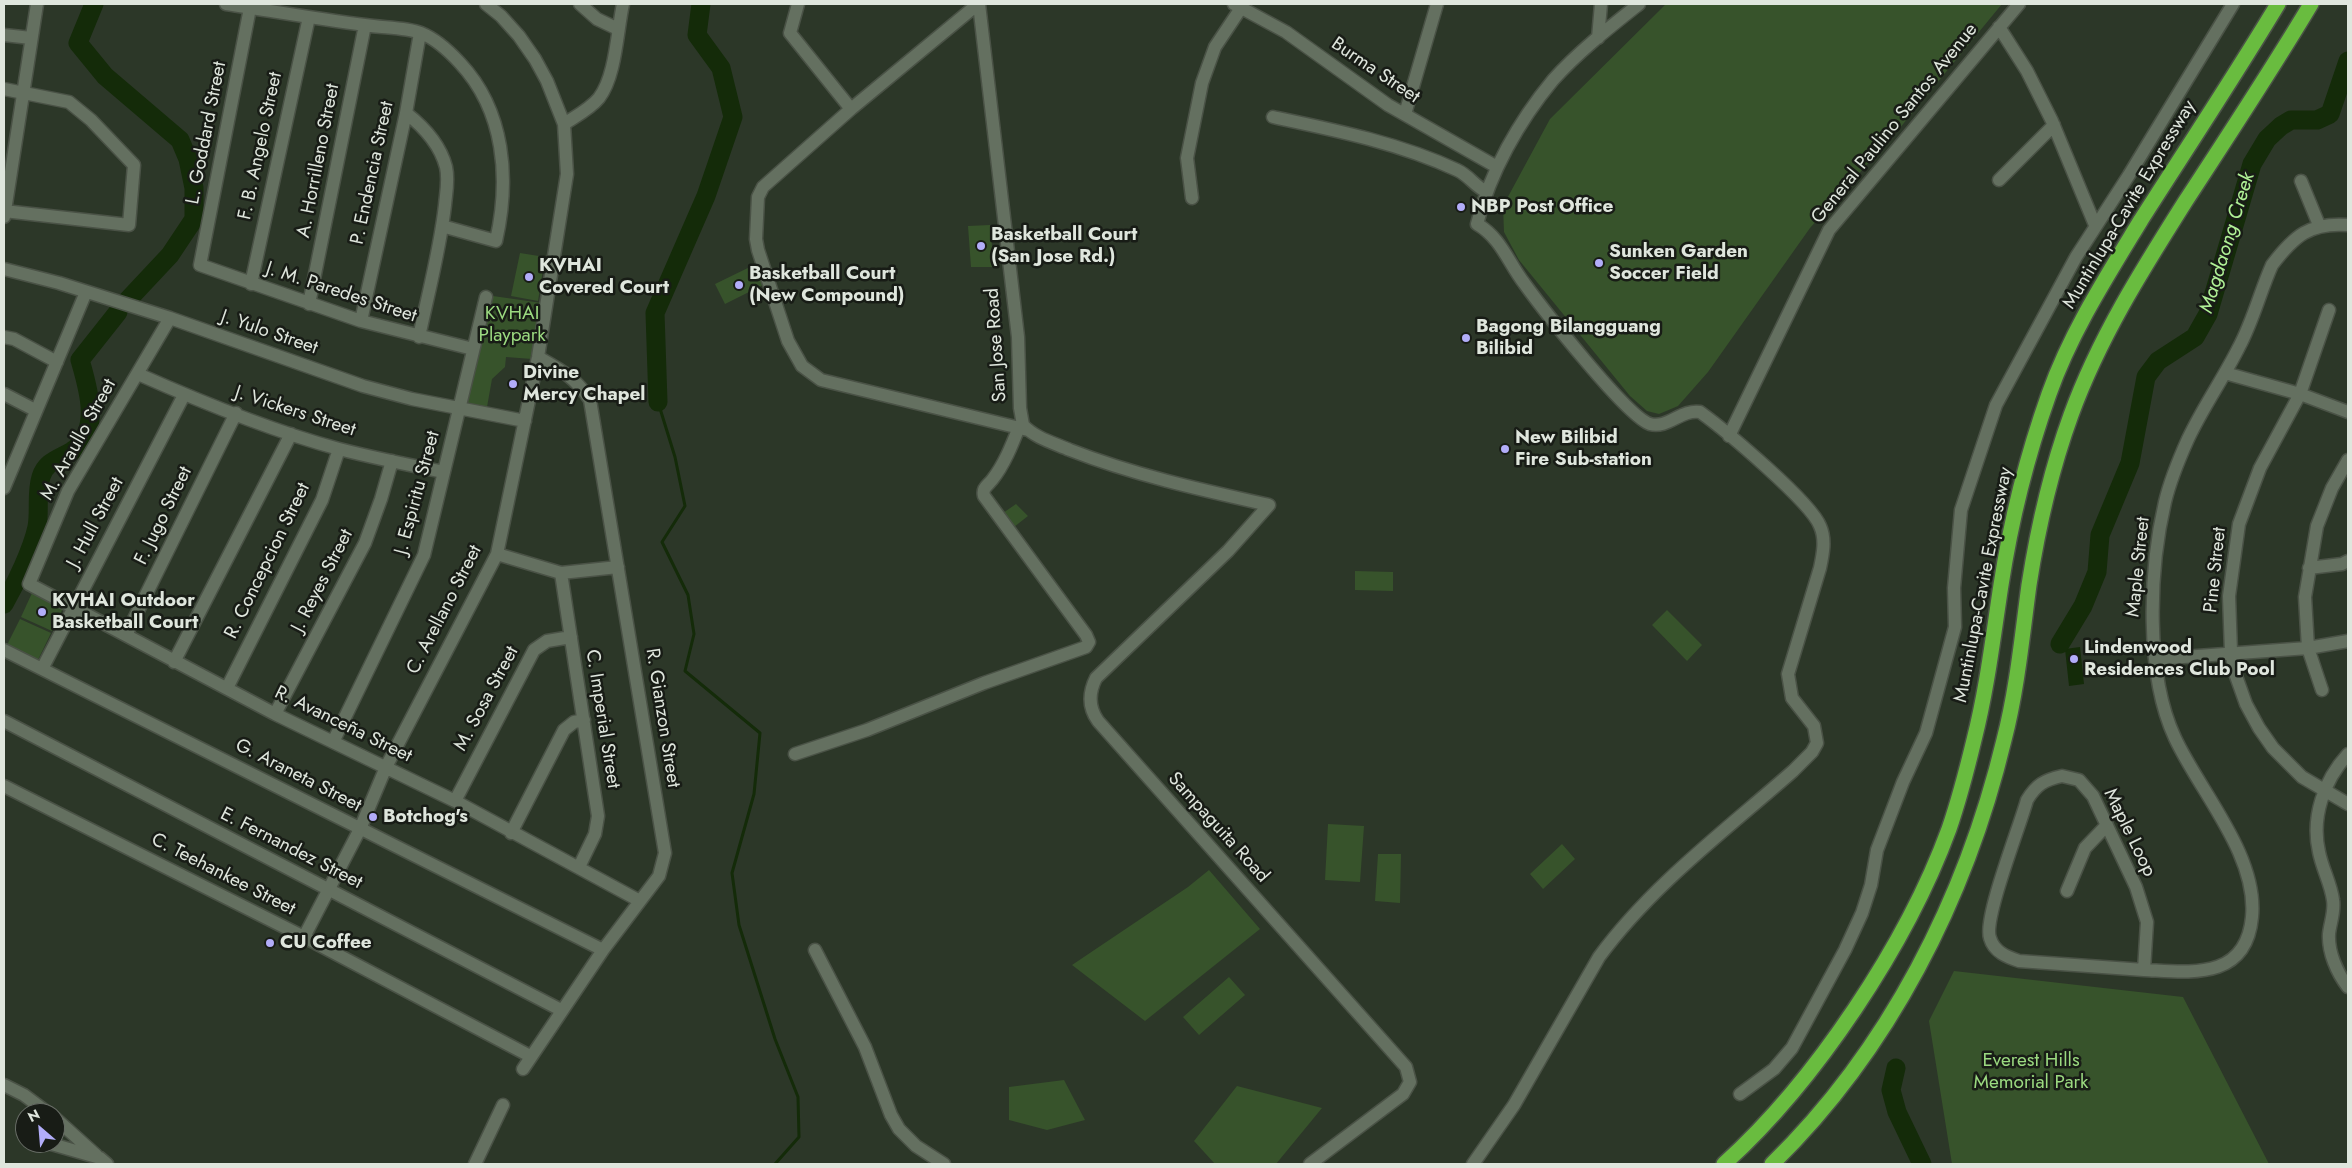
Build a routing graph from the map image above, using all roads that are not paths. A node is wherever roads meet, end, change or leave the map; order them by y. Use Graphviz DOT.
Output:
graph roads {
  1 [pos="36,4"];
  2 [pos="226,4"];
  3 [pos="486,4"];
  4 [pos="580,4"];
  5 [pos="623,4"];
  6 [pos="798,4"];
  7 [pos="978,4"];
  8 [pos="1437,4"];
  9 [pos="1601,4"];
  10 [pos="1639,4"];
  11 [pos="2019,4"];
  12 [pos="2233,4"];
  13 [pos="2278,4"];
  14 [pos="2311,4"];
  15 [pos="1237,6"];
  16 [pos="250,8"];
  17 [pos="309,17"];
  18 [pos="365,26"];
  19 [pos="1999,27"];
  20 [pos="618,29"];
  21 [pos="420,33"];
  22 [pos="4,34"];
  23 [pos="31,38"];
  24 [pos="1598,38"];
  25 [pos="4,89"];
  26 [pos="24,92"];
  27 [pos="851,109"];
  28 [pos="406,113"];
  29 [pos="1404,114"];
  30 [pos="1273,117"];
  31 [pos="564,124"];
  32 [pos="2054,125"];
  33 [pos="9,148"];
  34 [pos="1497,167"];
  35 [pos="1999,180"];
  36 [pos="2301,181"];
  37 [pos="1487,192"];
  38 [pos="1192,198"];
  39 [pos="4,213"];
  40 [pos="2095,225"];
  41 [pos="2319,225"];
  42 [pos="2348,225"];
  43 [pos="442,226"];
  44 [pos="200,265"];
  45 [pos="4,269"];
  46 [pos="251,284"];
  47 [pos="86,292"];
  48 [pos="486,297"];
  49 [pos="309,304"];
  50 [pos="2329,310"];
  51 [pos="170,318"];
  52 [pos="361,321"];
  53 [pos="4,337"];
  54 [pos="419,337"];
  55 [pos="473,349"];
  56 [pos="538,358"];
  57 [pos="57,362"];
  58 [pos="2225,373"];
  59 [pos="138,374"];
  60 [pos="4,394"];
  61 [pos="2300,394"];
  62 [pos="184,395"];
  63 [pos="458,408"];
  64 [pos="35,410"];
  65 [pos="2348,412"];
  66 [pos="236,413"];
  67 [pos="525,421"];
  68 [pos="1023,428"];
  69 [pos="291,434"];
  70 [pos="1729,436"];
  71 [pos="339,449"];
  72 [pos="2348,460"];
  73 [pos="392,461"];
  74 [pos="444,472"];
  75 [pos="4,488"];
  76 [pos="497,554"];
  77 [pos="2348,561"];
  78 [pos="618,567"];
  79 [pos="2310,568"];
  80 [pos="561,573"];
  81 [pos="29,584"];
  82 [pos="73,608"];
  83 [pos="126,635"];
  84 [pos="571,637"];
  85 [pos="2348,641"];
  86 [pos="2308,648"];
  87 [pos="4,650"];
  88 [pos="2231,652"];
  89 [pos="2156,658"];
  90 [pos="174,662"];
  91 [pos="42,669"];
  92 [pos="227,688"];
  93 [pos="2322,690"];
  94 [pos="275,714"];
  95 [pos="584,720"];
  96 [pos="4,721"];
  97 [pos="332,742"];
  98 [pos="795,754"];
  99 [pos="2348,754"];
  100 [pos="386,767"];
  101 [pos="4,786"];
  102 [pos="2324,790"];
  103 [pos="455,801"];
  104 [pos="2348,804"];
  105 [pos="2107,825"];
  106 [pos="360,828"];
  107 [pos="511,833"];
  108 [pos="579,867"];
  109 [pos="328,890"];
  110 [pos="2067,892"];
  111 [pos="640,902"];
  112 [pos="304,936"];
  113 [pos="603,950"];
  114 [pos="816,950"];
  115 [pos="2144,970"];
  116 [pos="2348,987"];
  117 [pos="561,1010"];
  118 [pos="530,1056"];
  119 [pos="523,1069"];
  120 [pos="4,1084"];
  121 [pos="1740,1094"];
  122 [pos="35,1103"];
  123 [pos="503,1105"];
  124 [pos="65,1127"];
  125 [pos="65,1149"];
  126 [pos="103,1161"];
  127 [pos="476,1164"];
  128 [pos="944,1164"];
  129 [pos="1310,1164"];
  130 [pos="1473,1164"];
  131 [pos="1724,1164"];
  132 [pos="1772,1164"];
  1 -- 23 [label="street"];
  2 -- 16 [label="street"];
  3 -- 31 [label="street, C. Arellano Street"];
  4 -- 20 [label="street"];
  5 -- 20 [label="street"];
  6 -- 27 [label="street"];
  7 -- 27 [label="street"];
  7 -- 68 [label="street, San Jose Road"];
  8 -- 29 [label="street"];
  9 -- 24 [label="street"];
  10 -- 24 [label="street"];
  11 -- 19 [label="street, General Paulino Santos Avenue"];
  12 -- 40 [label="street"];
  13 -- 131 [label="highway, Muntinlupa-Cavite Expressway"];
  14 -- 132 [label="highway"];
  15 -- 29 [label="street, Burma Street"];
  15 -- 38 [label="street"];
  16 -- 17 [label="street"];
  16 -- 44 [label="street, L. Goddard Street"];
  17 -- 18 [label="street"];
  17 -- 46 [label="street, F. B. Angelo Street"];
  18 -- 21 [label="street"];
  18 -- 49 [label="street, A. Horrilleno Street"];
  19 -- 32 [label="street"];
  19 -- 70 [label="street, General Paulino Santos Avenue"];
  20 -- 31 [label="street"];
  21 -- 28 [label="street, P. Endencia Street"];
  21 -- 43 [label="street"];
  22 -- 23 [label="street"];
  23 -- 26 [label="street"];
  24 -- 34 [label="street"];
  25 -- 26 [label="street"];
  26 -- 33 [label="street"];
  26 -- 39 [label="street"];
  27 -- 68 [label="street"];
  28 -- 43 [label="street"];
  28 -- 52 [label="street, P. Endencia Street"];
  29 -- 34 [label="street, Burma Street"];
  30 -- 37 [label="street"];
  31 -- 56 [label="street, C. Arellano Street"];
  32 -- 35 [label="street"];
  32 -- 40 [label="street"];
  33 -- 39 [label="street"];
  34 -- 37 [label="street"];
  36 -- 41 [label="street"];
  37 -- 70 [label="street"];
  40 -- 121 [label="street"];
  41 -- 42 [label="street"];
  41 -- 58 [label="street, Maple Street"];
  43 -- 54 [label="street"];
  44 -- 46 [label="street, J. M. Paredes Street"];
  45 -- 47 [label="street, J. Yulo Street"];
  46 -- 49 [label="street, J. M. Paredes Street"];
  47 -- 51 [label="street, J. Yulo Street"];
  47 -- 57 [label="street"];
  48 -- 55 [label="street, J. Espiritu Street"];
  49 -- 52 [label="street, J. M. Paredes Street"];
  50 -- 61 [label="street, Pine Street"];
  51 -- 59 [label="street, M. Araullo Street"];
  51 -- 63 [label="street, J. Yulo Street"];
  52 -- 54 [label="street, J. M. Paredes Street"];
  53 -- 57 [label="street"];
  54 -- 55 [label="street, J. M. Paredes Street"];
  55 -- 63 [label="street, J. Espiritu Street"];
  56 -- 67 [label="street, C. Arellano Street"];
  56 -- 78 [label="street, R. Gianzon Street"];
  57 -- 64 [label="street"];
  58 -- 61 [label="street"];
  58 -- 89 [label="street, Maple Street"];
  59 -- 62 [label="street, J. Vickers Street"];
  59 -- 81 [label="street, M. Araullo Street"];
  60 -- 64 [label="street"];
  61 -- 65 [label="street"];
  61 -- 88 [label="street, Pine Street"];
  62 -- 66 [label="street, J. Vickers Street"];
  62 -- 82 [label="street, J. Hull Street"];
  63 -- 67 [label="street, J. Yulo Street"];
  63 -- 74 [label="street, J. Espiritu Street"];
  64 -- 75 [label="street"];
  66 -- 69 [label="street, J. Vickers Street"];
  66 -- 83 [label="street, F. Jugo Street"];
  67 -- 76 [label="street, C. Arellano Street"];
  68 -- 98 [label="street"];
  68 -- 129 [label="street, Sampaguita Road"];
  69 -- 71 [label="street, J. Vickers Street"];
  69 -- 90 [label="street"];
  70 -- 130 [label="street"];
  71 -- 73 [label="street, J. Vickers Street"];
  71 -- 92 [label="street, R. Concepcion Street"];
  72 -- 79 [label="street"];
  73 -- 74 [label="street, J. Vickers Street"];
  73 -- 94 [label="street, J. Reyes Street"];
  74 -- 97 [label="street, J. Espiritu Street"];
  76 -- 80 [label="street"];
  76 -- 100 [label="street, C. Arellano Street"];
  77 -- 79 [label="street"];
  78 -- 80 [label="street"];
  78 -- 111 [label="street, R. Gianzon Street"];
  79 -- 86 [label="street"];
  80 -- 84 [label="street, C. Imperial Street"];
  81 -- 82 [label="street, R. Avanceña Street"];
  82 -- 83 [label="street, R. Avanceña Street"];
  82 -- 91 [label="street, J. Hull Street"];
  83 -- 90 [label="street, R. Avanceña Street"];
  84 -- 95 [label="street, C. Imperial Street"];
  84 -- 103 [label="street, M. Sosa Street"];
  85 -- 86 [label="street"];
  86 -- 88 [label="street"];
  86 -- 93 [label="street"];
  87 -- 91 [label="street, G. Araneta Street"];
  88 -- 89 [label="street"];
  88 -- 102 [label="street, Pine Street"];
  89 -- 115 [label="street, Maple Street"];
  90 -- 92 [label="street, R. Avanceña Street"];
  91 -- 106 [label="street, G. Araneta Street"];
  92 -- 94 [label="street, R. Avanceña Street"];
  94 -- 97 [label="street, R. Avanceña Street"];
  95 -- 107 [label="street"];
  95 -- 108 [label="street, C. Imperial Street"];
  96 -- 109 [label="street, E. Fernandez Street"];
  97 -- 100 [label="street, R. Avanceña Street"];
  99 -- 102 [label="street"];
  100 -- 103 [label="street, R. Avanceña Street"];
  100 -- 106 [label="street, C. Arellano Street"];
  101 -- 112 [label="street, C. Teehankee Street"];
  102 -- 104 [label="street, Pine Street"];
  102 -- 116 [label="street"];
  103 -- 107 [label="street, R. Avanceña Street"];
  105 -- 110 [label="street"];
  105 -- 115 [label="street, Maple Loop"];
  105 -- 115 [label="street, Maple Loop"];
  106 -- 109 [label="street, C. Arellano Street"];
  106 -- 113 [label="street, G. Araneta Street"];
  107 -- 108 [label="street, R. Avanceña Street"];
  108 -- 111 [label="street, R. Avanceña Street"];
  109 -- 112 [label="street, C. Arellano Street"];
  109 -- 117 [label="street, E. Fernandez Street"];
  111 -- 113 [label="street, R. Gianzon Street"];
  112 -- 118 [label="street, C. Teehankee Street"];
  113 -- 117 [label="street, R. Gianzon Street"];
  114 -- 128 [label="street"];
  117 -- 118 [label="street, R. Gianzon Street"];
  118 -- 119 [label="street, R. Gianzon Street"];
  120 -- 122 [label="street"];
  123 -- 127 [label="street"];
  124 -- 126 [label="street"];
  125 -- 126 [label="street"];
}
